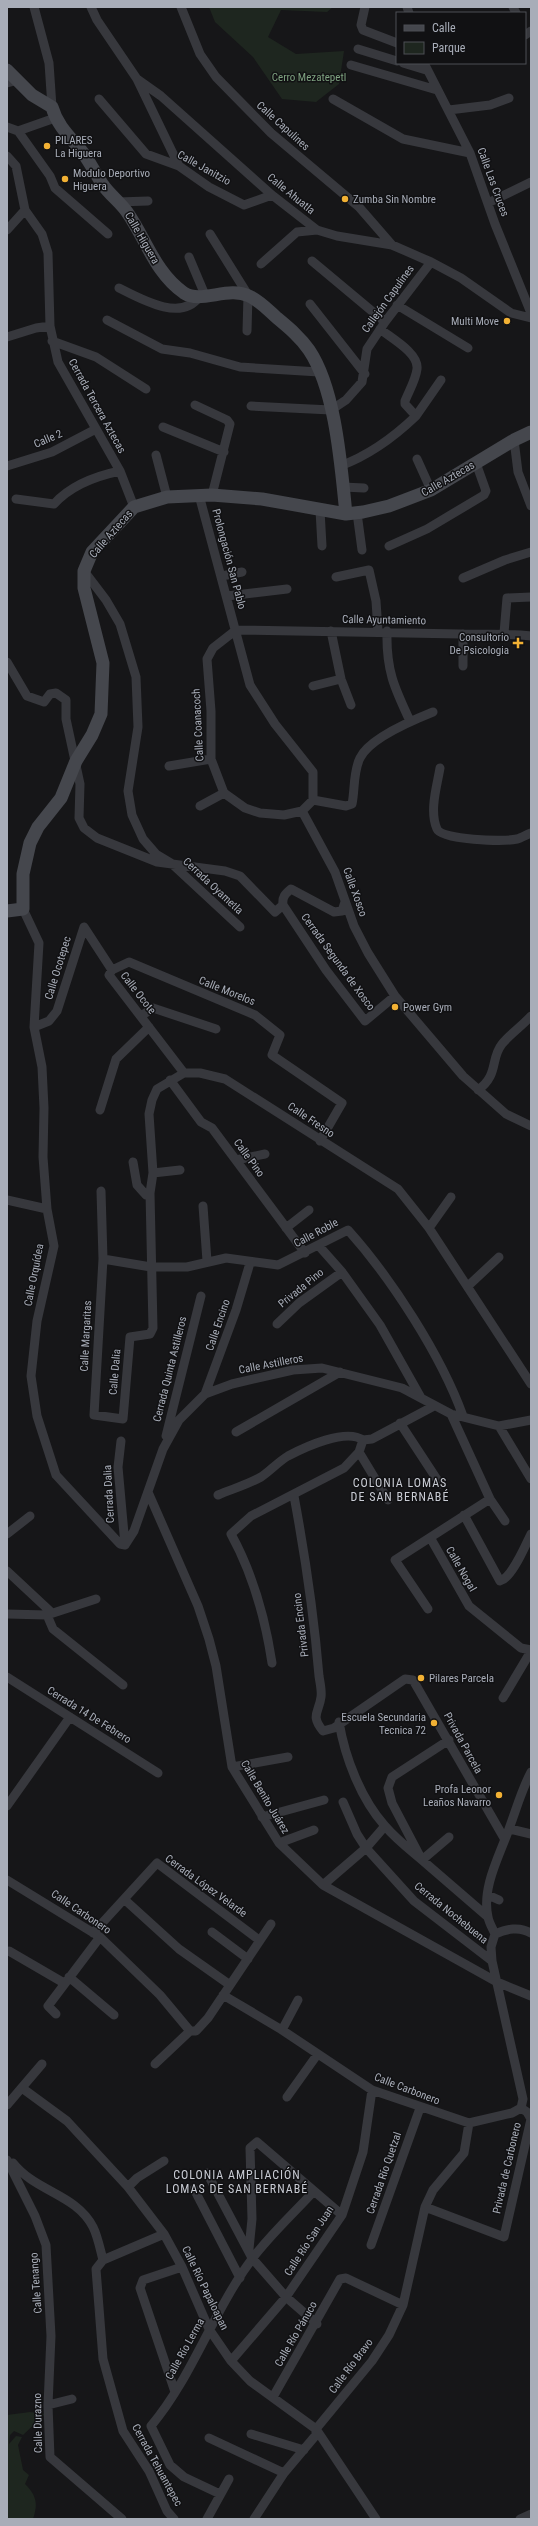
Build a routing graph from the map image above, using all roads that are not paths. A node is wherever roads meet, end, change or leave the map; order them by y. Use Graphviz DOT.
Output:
graph roads {
  1 [pos="34,7"];
  2 [pos="91,7"];
  3 [pos="181,7"];
  4 [pos="365,7"];
  5 [pos="396,43"];
  6 [pos="358,49"];
  7 [pos="396,61"];
  8 [pos="408,64"];
  9 [pos="351,65"];
  10 [pos="425,67"];
  11 [pos="7,70"];
  12 [pos="137,79"];
  13 [pos="12,82"];
  14 [pos="437,90"];
  15 [pos="509,98"];
  16 [pos="99,99"];
  17 [pos="333,99"];
  18 [pos="449,110"];
  19 [pos="54,113"];
  20 [pos="7,127"];
  21 [pos="18,131"];
  22 [pos="470,153"];
  23 [pos="7,156"];
  24 [pos="178,166"];
  25 [pos="531,182"];
  26 [pos="272,195"];
  27 [pos="148,201"];
  28 [pos="118,202"];
  29 [pos="488,204"];
  30 [pos="25,210"];
  31 [pos="7,230"];
  32 [pos="317,230"];
  33 [pos="108,234"];
  34 [pos="210,234"];
  35 [pos="392,245"];
  36 [pos="189,257"];
  37 [pos="312,261"];
  38 [pos="431,262"];
  39 [pos="261,264"];
  40 [pos="118,288"];
  41 [pos="248,295"];
  42 [pos="202,296"];
  43 [pos="310,304"];
  44 [pos="397,305"];
  45 [pos="531,313"];
  46 [pos="531,318"];
  47 [pos="107,320"];
  48 [pos="50,326"];
  49 [pos="382,326"];
  50 [pos="248,331"];
  51 [pos="7,337"];
  52 [pos="52,341"];
  53 [pos="468,348"];
  54 [pos="319,372"];
  55 [pos="365,374"];
  56 [pos="441,380"];
  57 [pos="146,389"];
  58 [pos="195,405"];
  59 [pos="251,406"];
  60 [pos="331,410"];
  61 [pos="416,416"];
  62 [pos="163,427"];
  63 [pos="96,429"];
  64 [pos="531,432"];
  65 [pos="514,440"];
  66 [pos="224,452"];
  67 [pos="156,455"];
  68 [pos="416,459"];
  69 [pos="476,463"];
  70 [pos="7,466"];
  71 [pos="340,466"];
  72 [pos="120,471"];
  73 [pos="343,487"];
  74 [pos="364,488"];
  75 [pos="431,490"];
  76 [pos="199,494"];
  77 [pos="212,494"];
  78 [pos="167,497"];
  79 [pos="16,499"];
  80 [pos="531,506"];
  81 [pos="134,507"];
  82 [pos="320,510"];
  83 [pos="352,514"];
  84 [pos="322,546"];
  85 [pos="389,546"];
  86 [pos="362,550"];
  87 [pos="531,552"];
  88 [pos="84,570"];
  89 [pos="242,572"];
  90 [pos="222,576"];
  91 [pos="336,577"];
  92 [pos="463,578"];
  93 [pos="287,589"];
  94 [pos="227,596"];
  95 [pos="531,597"];
  96 [pos="236,630"];
  97 [pos="331,631"];
  98 [pos="382,631"];
  99 [pos="504,633"];
  100 [pos="463,634"];
  101 [pos="531,636"];
  102 [pos="7,662"];
  103 [pos="463,666"];
  104 [pos="341,679"];
  105 [pos="313,686"];
  106 [pos="351,705"];
  107 [pos="433,712"];
  108 [pos="410,722"];
  109 [pos="211,759"];
  110 [pos="76,761"];
  111 [pos="169,766"];
  112 [pos="440,768"];
  113 [pos="224,793"];
  114 [pos="313,800"];
  115 [pos="200,806"];
  116 [pos="302,811"];
  117 [pos="531,833"];
  118 [pos="171,864"];
  119 [pos="345,902"];
  120 [pos="283,905"];
  121 [pos="16,910"];
  122 [pos="84,927"];
  123 [pos="240,927"];
  124 [pos="112,970"];
  125 [pos="394,996"];
  126 [pos="141,1016"];
  127 [pos="531,1016"];
  128 [pos="149,1026"];
  129 [pos="34,1027"];
  130 [pos="216,1029"];
  131 [pos="184,1073"];
  132 [pos="170,1080"];
  133 [pos="478,1090"];
  134 [pos="100,1110"];
  135 [pos="531,1126"];
  136 [pos="320,1141"];
  137 [pos="265,1154"];
  138 [pos="236,1160"];
  139 [pos="133,1162"];
  140 [pos="180,1170"];
  141 [pos="153,1173"];
  142 [pos="101,1191"];
  143 [pos="150,1192"];
  144 [pos="451,1198"];
  145 [pos="7,1200"];
  146 [pos="203,1206"];
  147 [pos="47,1209"];
  148 [pos="309,1210"];
  149 [pos="286,1228"];
  150 [pos="429,1228"];
  151 [pos="319,1246"];
  152 [pos="305,1253"];
  153 [pos="499,1256"];
  154 [pos="103,1259"];
  155 [pos="207,1261"];
  156 [pos="250,1263"];
  157 [pos="151,1267"];
  158 [pos="342,1272"];
  159 [pos="468,1286"];
  160 [pos="201,1296"];
  161 [pos="277,1324"];
  162 [pos="340,1372"];
  163 [pos="531,1384"];
  164 [pos="204,1394"];
  165 [pos="420,1396"];
  166 [pos="434,1406"];
  167 [pos="451,1414"];
  168 [pos="94,1415"];
  169 [pos="463,1416"];
  170 [pos="531,1420"];
  171 [pos="400,1423"];
  172 [pos="499,1426"];
  173 [pos="236,1432"];
  174 [pos="363,1440"];
  175 [pos="121,1441"];
  176 [pos="163,1449"];
  177 [pos="359,1452"];
  178 [pos="531,1479"];
  179 [pos="440,1484"];
  180 [pos="148,1492"];
  181 [pos="218,1494"];
  182 [pos="294,1496"];
  183 [pos="490,1499"];
  184 [pos="388,1500"];
  185 [pos="464,1515"];
  186 [pos="30,1516"];
  187 [pos="505,1521"];
  188 [pos="7,1534"];
  189 [pos="531,1534"];
  190 [pos="430,1539"];
  191 [pos="125,1545"];
  192 [pos="7,1571"];
  193 [pos="96,1599"];
  194 [pos="428,1609"];
  195 [pos="7,1614"];
  196 [pos="50,1614"];
  197 [pos="531,1651"];
  198 [pos="272,1663"];
  199 [pos="7,1677"];
  200 [pos="123,1685"];
  201 [pos="504,1698"];
  202 [pos="70,1717"];
  203 [pos="340,1722"];
  204 [pos="449,1740"];
  205 [pos="288,1758"];
  206 [pos="232,1766"];
  207 [pos="531,1772"];
  208 [pos="158,1773"];
  209 [pos="521,1790"];
  210 [pos="531,1792"];
  211 [pos="324,1800"];
  212 [pos="344,1802"];
  213 [pos="7,1806"];
  214 [pos="262,1817"];
  215 [pos="385,1826"];
  216 [pos="510,1828"];
  217 [pos="314,1830"];
  218 [pos="531,1834"];
  219 [pos="449,1837"];
  220 [pos="504,1838"];
  221 [pos="279,1843"];
  222 [pos="366,1848"];
  223 [pos="422,1860"];
  224 [pos="7,1880"];
  225 [pos="323,1885"];
  226 [pos="488,1895"];
  227 [pos="125,1900"];
  228 [pos="499,1900"];
  229 [pos="488,1917"];
  230 [pos="271,1924"];
  231 [pos="212,1932"];
  232 [pos="531,1933"];
  233 [pos="495,1934"];
  234 [pos="96,1935"];
  235 [pos="259,1940"];
  236 [pos="9,1951"];
  237 [pos="248,1959"];
  238 [pos="492,1962"];
  239 [pos="67,1980"];
  240 [pos="497,1982"];
  241 [pos="230,1985"];
  242 [pos="224,1995"];
  243 [pos="531,1996"];
  244 [pos="298,2000"];
  245 [pos="56,2014"];
  246 [pos="114,2015"];
  247 [pos="282,2030"];
  248 [pos="190,2031"];
  249 [pos="317,2055"];
  250 [pos="42,2064"];
  251 [pos="155,2064"];
  252 [pos="22,2088"];
  253 [pos="372,2090"];
  254 [pos="287,2097"];
  255 [pos="7,2105"];
  256 [pos="420,2108"];
  257 [pos="521,2108"];
  258 [pos="469,2123"];
  259 [pos="7,2156"];
  260 [pos="7,2160"];
  261 [pos="164,2161"];
  262 [pos="207,2173"];
  263 [pos="128,2187"];
  264 [pos="194,2189"];
  265 [pos="314,2191"];
  266 [pos="425,2207"];
  267 [pos="342,2215"];
  268 [pos="164,2234"];
  269 [pos="372,2245"];
  270 [pos="249,2249"];
  271 [pos="252,2258"];
  272 [pos="103,2260"];
  273 [pos="182,2267"];
  274 [pos="240,2278"];
  275 [pos="286,2297"];
  276 [pos="403,2305"];
  277 [pos="317,2324"];
  278 [pos="209,2329"];
  279 [pos="232,2361"];
  280 [pos="52,2365"];
  281 [pos="175,2392"];
  282 [pos="273,2397"];
  283 [pos="72,2399"];
  284 [pos="48,2405"];
  285 [pos="316,2428"];
  286 [pos="251,2434"];
  287 [pos="209,2438"];
  288 [pos="304,2450"];
  289 [pos="284,2473"];
  290 [pos="229,2479"];
  291 [pos="220,2494"];
  292 [pos="531,2514"];
  293 [pos="122,2519"];
  294 [pos="174,2519"];
  295 [pos="207,2519"];
  296 [pos="254,2519"];
  297 [pos="376,2519"];
  298 [pos="520,2519"];
  1 -- 19 [label="street"];
  2 -- 12 [label="street, Calle Ahuatla"];
  3 -- 35 [label="street, Calle Capulines"];
  4 -- 5 [label="street"];
  6 -- 7 [label="street"];
  8 -- 10 [label="street"];
  9 -- 14 [label="street"];
  10 -- 14 [label="street, Calle Las Cruces"];
  11 -- 13 [label="street, Calle Higuera"];
  12 -- 24 [label="street"];
  12 -- 26 [label="street, Calle Ahuatla"];
  13 -- 19 [label="street, Calle Higuera"];
  14 -- 18 [label="street, Calle Las Cruces"];
  15 -- 18 [label="street"];
  16 -- 24 [label="street, Calle Janitzio"];
  17 -- 22 [label="street"];
  18 -- 22 [label="street, Calle Las Cruces"];
  19 -- 21 [label="street"];
  19 -- 28 [label="street, Calle Higuera"];
  20 -- 21 [label="street"];
  21 -- 33 [label="street"];
  22 -- 29 [label="street, Calle Las Cruces"];
  23 -- 30 [label="street, Cerrada Tercera Aztecas"];
  24 -- 26 [label="street, Calle Janitzio"];
  25 -- 29 [label="street"];
  26 -- 32 [label="street, Calle Ahuatla"];
  27 -- 28 [label="street"];
  28 -- 42 [label="street, Calle Higuera"];
  29 -- 45 [label="street, Calle Las Cruces"];
  30 -- 31 [label="street"];
  30 -- 48 [label="street, Cerrada Tercera Aztecas"];
  32 -- 35 [label="street, Calle Ahuatla"];
  32 -- 39 [label="street"];
  34 -- 41 [label="street"];
  35 -- 38 [label="street, Calle Ahuatla"];
  36 -- 42 [label="street"];
  37 -- 49 [label="street"];
  38 -- 44 [label="street, Callejón Capulines"];
  38 -- 46 [label="street, Calle Ahuatla"];
  40 -- 42 [label="street"];
  41 -- 42 [label="street"];
  41 -- 50 [label="street"];
  41 -- 54 [label="street"];
  43 -- 55 [label="street"];
  44 -- 49 [label="street, Callejón Capulines"];
  44 -- 53 [label="street"];
  47 -- 54 [label="street"];
  48 -- 51 [label="street"];
  48 -- 52 [label="street, Cerrada Tercera Aztecas"];
  49 -- 55 [label="street, Callejón Capulines"];
  49 -- 61 [label="street"];
  52 -- 57 [label="street"];
  52 -- 63 [label="street, Cerrada Tercera Aztecas"];
  54 -- 60 [label="street"];
  55 -- 60 [label="street, Callejón Capulines"];
  56 -- 61 [label="street"];
  58 -- 66 [label="street"];
  59 -- 60 [label="street"];
  60 -- 71 [label="street"];
  61 -- 71 [label="street"];
  62 -- 66 [label="street"];
  63 -- 70 [label="street, Calle 2"];
  63 -- 72 [label="street, Cerrada Tercera Aztecas"];
  64 -- 65 [label="street, Calle Aztecas"];
  65 -- 69 [label="street, Calle Aztecas"];
  65 -- 80 [label="street"];
  66 -- 77 [label="street"];
  67 -- 78 [label="street"];
  68 -- 75 [label="street"];
  69 -- 75 [label="street, Calle Aztecas"];
  69 -- 85 [label="street"];
  71 -- 73 [label="street"];
  72 -- 79 [label="street"];
  72 -- 81 [label="street, Cerrada Tercera Aztecas"];
  73 -- 74 [label="street"];
  73 -- 83 [label="street"];
  75 -- 83 [label="street, Calle Aztecas"];
  76 -- 77 [label="street, Calle Aztecas"];
  76 -- 78 [label="street, Calle Aztecas"];
  76 -- 90 [label="street, Prolongación San Pablo"];
  77 -- 82 [label="street, Calle Aztecas"];
  78 -- 81 [label="street, Calle Aztecas"];
  81 -- 88 [label="street, Calle Aztecas"];
  82 -- 83 [label="street, Calle Aztecas"];
  82 -- 84 [label="street"];
  83 -- 86 [label="street"];
  87 -- 92 [label="street"];
  88 -- 110 [label="street, Calle Aztecas"];
  88 -- 118 [label="street, Cerrada Oyametla"];
  89 -- 90 [label="street"];
  90 -- 94 [label="street, Prolongación San Pablo"];
  91 -- 98 [label="street"];
  93 -- 94 [label="street"];
  94 -- 96 [label="street, Prolongación San Pablo"];
  95 -- 99 [label="street"];
  96 -- 97 [label="street, Calle Ayuntamiento"];
  96 -- 109 [label="street, Calle Coanacoch"];
  96 -- 114 [label="street"];
  97 -- 98 [label="street, Calle Ayuntamiento"];
  97 -- 104 [label="street"];
  98 -- 100 [label="street, Calle Ayuntamiento"];
  98 -- 108 [label="street"];
  99 -- 100 [label="street, Calle Ayuntamiento"];
  99 -- 101 [label="street, Calle Ayuntamiento"];
  100 -- 103 [label="street"];
  102 -- 110 [label="street"];
  104 -- 105 [label="street"];
  104 -- 106 [label="street"];
  107 -- 108 [label="street"];
  108 -- 114 [label="street"];
  109 -- 111 [label="street"];
  109 -- 113 [label="street, Calle Coanacoch"];
  110 -- 118 [label="street"];
  110 -- 121 [label="street, Calle Aztecas"];
  112 -- 117 [label="street"];
  113 -- 115 [label="street"];
  113 -- 116 [label="street"];
  114 -- 116 [label="street"];
  116 -- 119 [label="street, Calle Xosco"];
  118 -- 120 [label="street"];
  118 -- 123 [label="street, Cerrada Oyametla"];
  119 -- 120 [label="street"];
  119 -- 125 [label="street, Calle Xosco"];
  120 -- 125 [label="street, Cerrada Segunda de Xosco"];
  121 -- 129 [label="street, Calle Orquídea"];
  122 -- 124 [label="street, Calle Ocote"];
  122 -- 129 [label="street, Calle Ocotepec"];
  124 -- 126 [label="street, Calle Ocote"];
  124 -- 136 [label="street, Calle Morelos"];
  125 -- 133 [label="street, Calle Xosco"];
  126 -- 128 [label="street, Calle Ocote"];
  126 -- 130 [label="street"];
  127 -- 133 [label="street"];
  128 -- 131 [label="street, Calle Ocote"];
  128 -- 134 [label="street"];
  129 -- 147 [label="street, Calle Orquídea"];
  131 -- 132 [label="street, Calle Fresno"];
  131 -- 136 [label="street, Calle Fresno"];
  132 -- 138 [label="street, Calle Pino"];
  132 -- 141 [label="street, Calle Fresno"];
  133 -- 135 [label="street, Calle Xosco"];
  136 -- 150 [label="street, Calle Fresno"];
  137 -- 138 [label="street"];
  138 -- 149 [label="street, Calle Pino"];
  139 -- 143 [label="street"];
  140 -- 141 [label="street"];
  141 -- 143 [label="street, Calle Fresno"];
  142 -- 154 [label="street, Calle Margaritas"];
  143 -- 157 [label="street, Calle Fresno"];
  144 -- 150 [label="street"];
  145 -- 147 [label="street"];
  146 -- 155 [label="street"];
  147 -- 191 [label="street, Calle Orquídea"];
  148 -- 149 [label="street"];
  149 -- 152 [label="street, Calle Pino"];
  150 -- 159 [label="street, Calle Fresno"];
  151 -- 152 [label="street, Calle Roble"];
  151 -- 158 [label="street"];
  151 -- 169 [label="street, Calle Roble"];
  152 -- 156 [label="street, Calle Roble"];
  153 -- 159 [label="street"];
  154 -- 157 [label="street, Calle Roble"];
  154 -- 168 [label="street, Calle Margaritas"];
  155 -- 156 [label="street, Calle Roble"];
  155 -- 157 [label="street, Calle Roble"];
  156 -- 164 [label="street, Calle Encino"];
  157 -- 168 [label="street, Calle Dalia"];
  158 -- 161 [label="street, Privada Pino"];
  158 -- 165 [label="street"];
  159 -- 163 [label="street, Calle Fresno"];
  160 -- 176 [label="street, Cerrada Quinta Astilleros"];
  162 -- 164 [label="street, Calle Astilleros"];
  162 -- 165 [label="street, Calle Astilleros"];
  162 -- 173 [label="street"];
  164 -- 176 [label="street, Calle Astilleros"];
  165 -- 166 [label="street, Calle Astilleros"];
  166 -- 167 [label="street, Calle Astilleros"];
  166 -- 171 [label="street"];
  167 -- 169 [label="street, Calle Astilleros"];
  167 -- 183 [label="street"];
  169 -- 172 [label="street, Calle Astilleros"];
  170 -- 172 [label="street, Calle Astilleros"];
  171 -- 174 [label="street"];
  171 -- 179 [label="street"];
  172 -- 178 [label="street"];
  174 -- 177 [label="street"];
  174 -- 181 [label="street"];
  175 -- 191 [label="street, Cerrada Dalia"];
  176 -- 180 [label="street, Calle Astilleros"];
  177 -- 182 [label="street"];
  177 -- 184 [label="street"];
  180 -- 191 [label="street, Calle Astilleros"];
  180 -- 206 [label="street, Calle Benito Juárez"];
  182 -- 198 [label="street"];
  182 -- 203 [label="street, Privada Encino"];
  183 -- 185 [label="street"];
  183 -- 187 [label="street"];
  185 -- 189 [label="street"];
  185 -- 190 [label="street"];
  186 -- 188 [label="street"];
  190 -- 194 [label="street"];
  190 -- 197 [label="street, Calle Nogal"];
  192 -- 196 [label="street"];
  193 -- 196 [label="street"];
  195 -- 196 [label="street"];
  196 -- 200 [label="street"];
  197 -- 201 [label="street"];
  199 -- 202 [label="street, Cerrada 14 De Febrero"];
  202 -- 208 [label="street, Cerrada 14 De Febrero"];
  202 -- 213 [label="street"];
  203 -- 204 [label="street, Privada Parcela"];
  203 -- 215 [label="street"];
  204 -- 220 [label="street, Privada Parcela"];
  204 -- 223 [label="street"];
  205 -- 206 [label="street"];
  206 -- 214 [label="street, Calle Benito Juárez"];
  207 -- 209 [label="street"];
  209 -- 210 [label="street"];
  209 -- 216 [label="street"];
  211 -- 214 [label="street"];
  212 -- 222 [label="street, Cerrada Nochebuena"];
  214 -- 221 [label="street, Calle Benito Juárez"];
  215 -- 222 [label="street"];
  215 -- 223 [label="street"];
  216 -- 218 [label="street"];
  216 -- 220 [label="street"];
  217 -- 221 [label="street"];
  219 -- 223 [label="street"];
  220 -- 226 [label="street"];
  221 -- 225 [label="street, Calle Benito Juárez"];
  222 -- 225 [label="street"];
  222 -- 238 [label="street, Cerrada Nochebuena"];
  223 -- 229 [label="street"];
  224 -- 234 [label="street, Calle Carbonero"];
  225 -- 240 [label="street, Calle Benito Juárez"];
  226 -- 228 [label="street"];
  226 -- 229 [label="street"];
  227 -- 234 [label="street, Cerrada López Velarde"];
  227 -- 235 [label="street, Cerrada López Velarde"];
  227 -- 241 [label="street"];
  229 -- 233 [label="street"];
  230 -- 235 [label="street"];
  231 -- 237 [label="street"];
  232 -- 233 [label="street"];
  233 -- 238 [label="street"];
  234 -- 239 [label="street, Cerrada López Velarde"];
  234 -- 248 [label="street, Calle Carbonero"];
  235 -- 237 [label="street"];
  236 -- 239 [label="street"];
  237 -- 241 [label="street"];
  238 -- 240 [label="street"];
  239 -- 245 [label="street, Cerrada López Velarde"];
  239 -- 246 [label="street"];
  240 -- 243 [label="street, Calle Benito Juárez"];
  240 -- 257 [label="street"];
  241 -- 242 [label="street"];
  242 -- 247 [label="street, Calle Carbonero"];
  242 -- 248 [label="street"];
  244 -- 247 [label="street"];
  247 -- 249 [label="street, Calle Carbonero"];
  248 -- 251 [label="street"];
  249 -- 253 [label="street, Calle Carbonero"];
  249 -- 254 [label="street"];
  250 -- 252 [label="street"];
  252 -- 255 [label="street"];
  252 -- 263 [label="street, Calle Río Papaloapan"];
  253 -- 256 [label="street, Calle Carbonero"];
  253 -- 267 [label="street, Calle Río San Juan"];
  256 -- 258 [label="street, Calle Carbonero"];
  256 -- 269 [label="street, Cerrada Río Quetzal"];
  257 -- 258 [label="street"];
  257 -- 266 [label="street, Privada de Carbonero"];
  258 -- 266 [label="street, Calle Río Bravo"];
  259 -- 272 [label="street"];
  260 -- 280 [label="street, Calle Tenango"];
  261 -- 263 [label="street"];
  262 -- 270 [label="street"];
  263 -- 268 [label="street, Calle Río Papaloapan"];
  264 -- 274 [label="street"];
  265 -- 267 [label="street"];
  265 -- 270 [label="street"];
  265 -- 271 [label="street, Calle Río Lerma"];
  266 -- 276 [label="street, Calle Río Bravo"];
  267 -- 275 [label="street, Calle Río San Juan"];
  268 -- 272 [label="street"];
  268 -- 273 [label="street, Calle Río Papaloapan"];
  270 -- 271 [label="street"];
  271 -- 274 [label="street, Calle Río Lerma"];
  271 -- 275 [label="street"];
  272 -- 294 [label="street, Cerrada Tehuantepec"];
  273 -- 278 [label="street, Calle Río Papaloapan"];
  273 -- 281 [label="street"];
  274 -- 278 [label="street, Calle Río Lerma"];
  275 -- 277 [label="street"];
  275 -- 279 [label="street, Calle Río San Juan"];
  276 -- 277 [label="street, Calle Río Pánuco"];
  276 -- 285 [label="street, Calle Río Bravo"];
  277 -- 282 [label="street, Calle Río Pánuco"];
  278 -- 279 [label="street, Calle Río Papaloapan"];
  278 -- 281 [label="street, Calle Río Lerma"];
  279 -- 282 [label="street, Calle Río Papaloapan"];
  280 -- 284 [label="street, Calle Durazno"];
  281 -- 291 [label="street, Calle Río Lerma"];
  282 -- 285 [label="street, Calle Río Papaloapan"];
  283 -- 284 [label="street"];
  284 -- 293 [label="street, Calle Durazno"];
  285 -- 288 [label="street, Calle Río Bravo"];
  285 -- 297 [label="street, Calle Río Papaloapan"];
  286 -- 288 [label="street"];
  287 -- 289 [label="street"];
  288 -- 289 [label="street, Calle Río Bravo"];
  289 -- 296 [label="street, Calle Río Bravo"];
  290 -- 291 [label="street"];
  291 -- 295 [label="street"];
  292 -- 298 [label="street"];
}
